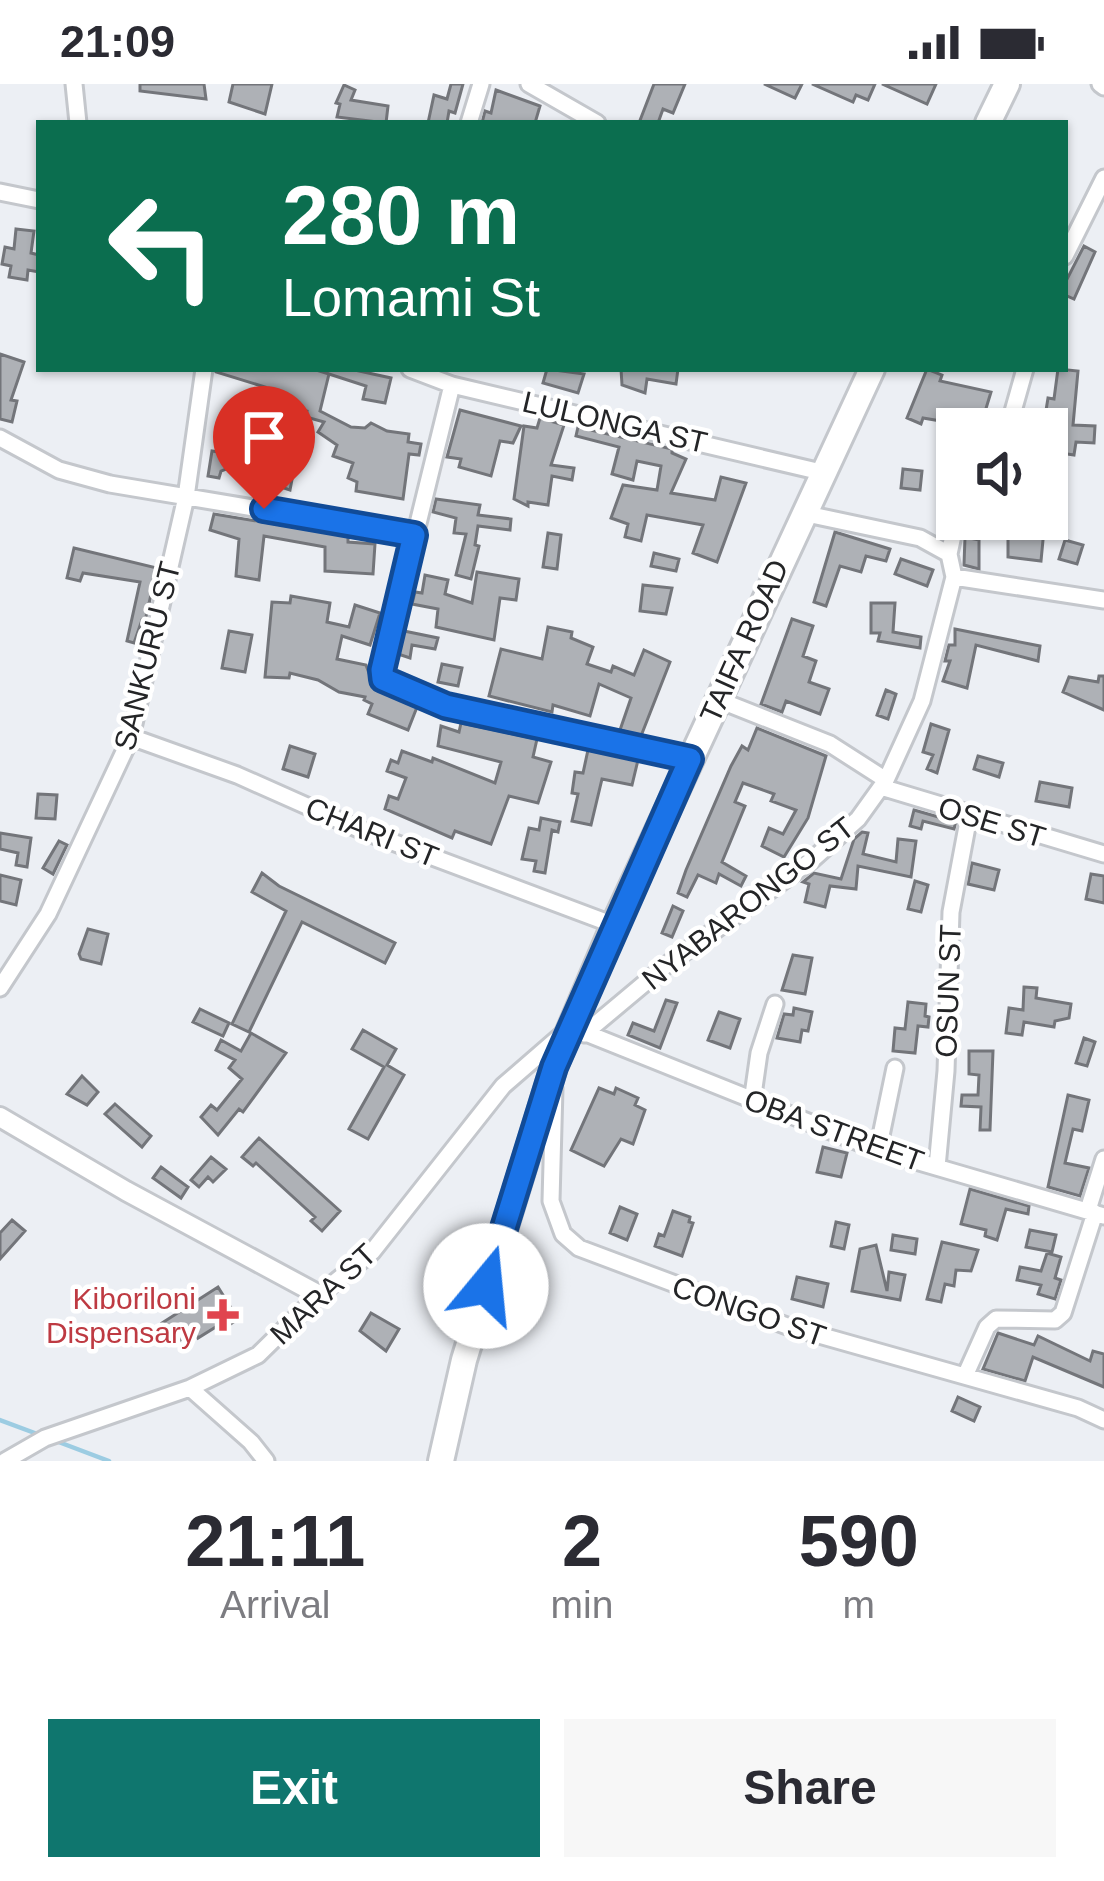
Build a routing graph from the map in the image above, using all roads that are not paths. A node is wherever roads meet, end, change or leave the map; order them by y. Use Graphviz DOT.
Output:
graph roads {
  1 [pos="74,84"];
  2 [pos="481,84"];
  3 [pos="529,84"];
  4 [pos="1006,84"];
  5 [pos="78,120"];
  6 [pos="470,120"];
  7 [pos="592,120"];
  8 [pos="989,120"];
  9 [pos="1104,178"];
  10 [pos="0,192"];
  11 [pos="36,199"];
  12 [pos="1068,250"];
  13 [pos="204,372"];
  14 [pos="418,372"];
  15 [pos="871,372"];
  16 [pos="1024,372"];
  17 [pos="452,385"];
  18 [pos="1014,408"];
  19 [pos="0,438"];
  20 [pos="821,472"];
  21 [pos="186,497"];
  22 [pos="802,513"];
  23 [pos="414,535"];
  24 [pos="952,540"];
  25 [pos="949,554"];
  26 [pos="954,577"];
  27 [pos="1104,599"];
  28 [pos="718,700"];
  29 [pos="131,737"];
  30 [pos="690,759"];
  31 [pos="884,784"];
  32 [pos="969,816"];
  33 [pos="1104,854"];
  34 [pos="614,925"];
  35 [pos="0,988"];
  36 [pos="775,1004"];
  37 [pos="578,1031"];
  38 [pos="554,1067"];
  39 [pos="895,1068"];
  40 [pos="752,1102"];
  41 [pos="0,1117"];
  42 [pos="878,1150"];
  43 [pos="1104,1159"];
  44 [pos="937,1167"];
  45 [pos="1096,1213"];
  46 [pos="319,1295"];
  47 [pos="965,1376"];
  48 [pos="190,1388"];
  49 [pos="1104,1420"];
  50 [pos="4,1461"];
  51 [pos="266,1461"];
  52 [pos="441,1461"];
  1 -- 5 [label="street"];
  2 -- 6 [label="street"];
  3 -- 7 [label="street"];
  4 -- 8 [label="highway"];
  9 -- 12 [label="street"];
  10 -- 11 [label="street"];
  13 -- 21 [label="street, SANKURU ST"];
  14 -- 17 [label="street, LULONGA ST"];
  15 -- 20 [label="highway, TAIFA ROAD"];
  16 -- 18 [label="street"];
  17 -- 20 [label="street, LULONGA ST"];
  17 -- 23 [label="street"];
  19 -- 21 [label="street"];
  20 -- 22 [label="highway, TAIFA ROAD"];
  21 -- 23 [label="street"];
  21 -- 29 [label="street, SANKURU ST"];
  22 -- 25 [label="street"];
  22 -- 28 [label="highway, TAIFA ROAD"];
  23 -- 30 [label="street"];
  24 -- 25 [label="street, NYABARONGO ST"];
  25 -- 26 [label="street, NYABARONGO ST"];
  26 -- 27 [label="street"];
  26 -- 31 [label="street, NYABARONGO ST"];
  28 -- 30 [label="highway, TAIFA ROAD"];
  28 -- 31 [label="street, OSE ST"];
  29 -- 34 [label="street, CHARI ST"];
  29 -- 35 [label="street, SANKURU ST"];
  30 -- 34 [label="highway, TAIFA ROAD"];
  31 -- 32 [label="street, OSE ST"];
  31 -- 37 [label="street, NYABARONGO ST"];
  32 -- 33 [label="street, OSE ST"];
  32 -- 44 [label="street, OSUN ST"];
  34 -- 37 [label="highway, TAIFA ROAD"];
  36 -- 40 [label="street"];
  37 -- 38 [label="highway, TAIFA ROAD"];
  37 -- 40 [label="street, OBA STREET"];
  37 -- 46 [label="street, MARA ST"];
  38 -- 47 [label="street, CONGO ST"];
  38 -- 52 [label="highway, TAIFA ROAD"];
  39 -- 42 [label="street"];
  40 -- 42 [label="street, OBA STREET"];
  41 -- 46 [label="street"];
  42 -- 44 [label="street, OBA STREET"];
  43 -- 45 [label="street"];
  44 -- 45 [label="street, OBA STREET"];
  45 -- 47 [label="street"];
  46 -- 48 [label="street, MARA ST"];
  47 -- 49 [label="street, CONGO ST"];
  48 -- 50 [label="street, MARA ST"];
  48 -- 51 [label="street"];
}
